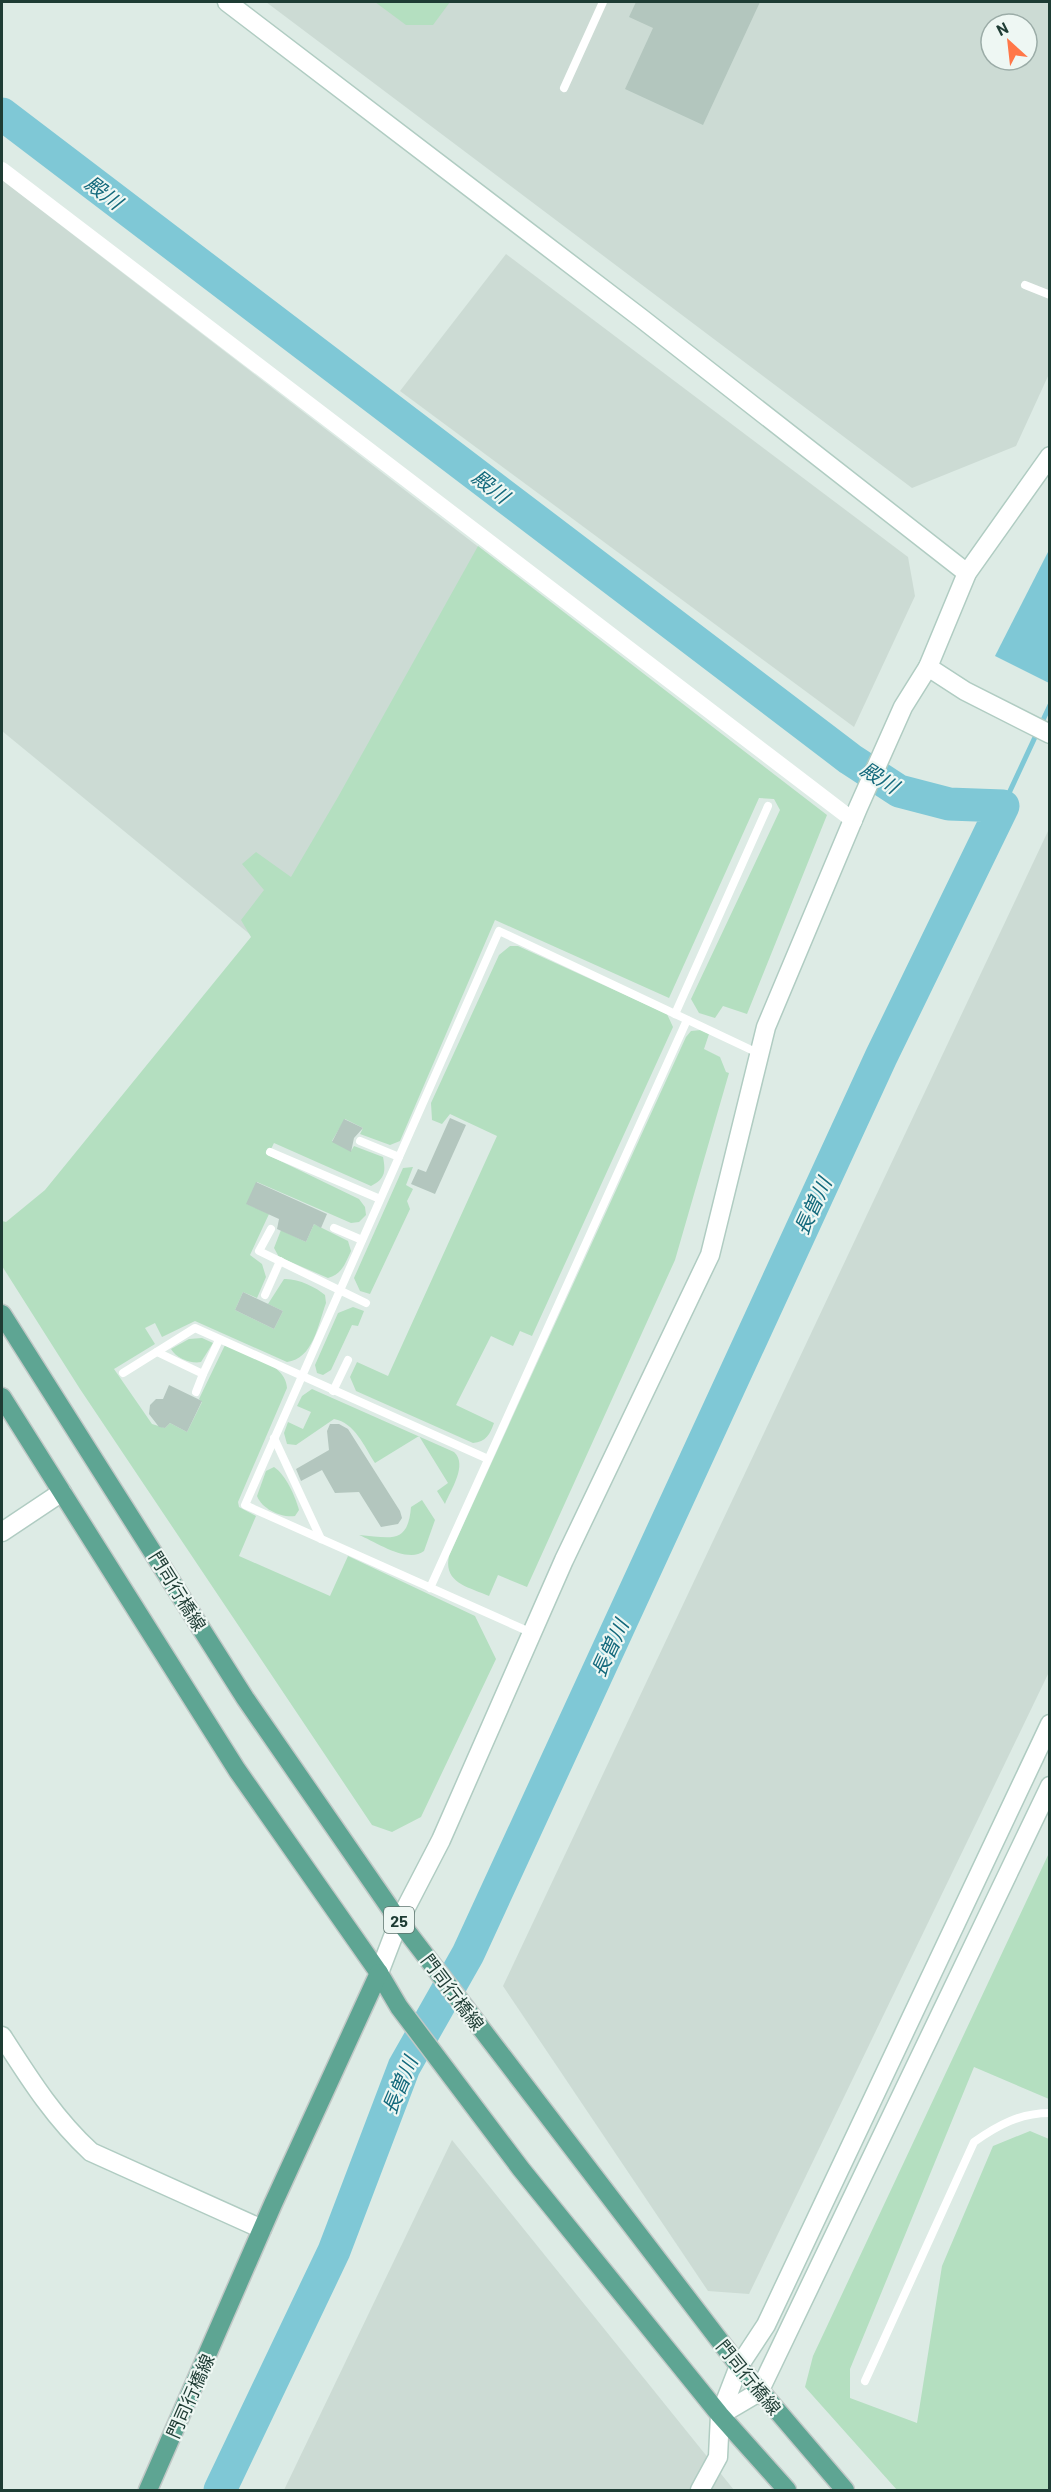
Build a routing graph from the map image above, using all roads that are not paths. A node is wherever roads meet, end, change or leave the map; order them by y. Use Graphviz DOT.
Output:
graph roads {
  1 [pos="227,2"];
  2 [pos="603,2"];
  3 [pos="564,88"];
  4 [pos="2,170"];
  5 [pos="1025,285"];
  6 [pos="1050,295"];
  7 [pos="1050,456"];
  8 [pos="967,573"];
  9 [pos="928,667"];
  10 [pos="1050,734"];
  11 [pos="768,806"];
  12 [pos="856,814"];
  13 [pos="675,1014"];
  14 [pos="687,1020"];
  15 [pos="760,1054"];
  16 [pos="360,1141"];
  17 [pos="270,1152"];
  18 [pos="399,1157"];
  19 [pos="380,1199"];
  20 [pos="334,1228"];
  21 [pos="271,1229"];
  22 [pos="362,1240"];
  23 [pos="280,1261"];
  24 [pos="339,1290"];
  25 [pos="265,1295"];
  26 [pos="366,1303"];
  27 [pos="2,1314"];
  28 [pos="219,1340"];
  29 [pos="157,1352"];
  30 [pos="348,1360"];
  31 [pos="123,1372"];
  32 [pos="204,1374"];
  33 [pos="301,1377"];
  34 [pos="333,1391"];
  35 [pos="196,1392"];
  36 [pos="2,1397"];
  37 [pos="274,1438"];
  38 [pos="488,1459"];
  39 [pos="62,1492"];
  40 [pos="2,1532"];
  41 [pos="321,1539"];
  42 [pos="429,1588"];
  43 [pos="532,1634"];
  44 [pos="1050,1724"];
  45 [pos="1050,1786"];
  46 [pos="399,1921"];
  47 [pos="379,1973"];
  48 [pos="2,2036"];
  49 [pos="1050,2113"];
  50 [pos="262,2229"];
  51 [pos="739,2366"];
  52 [pos="865,2381"];
  53 [pos="759,2392"];
  54 [pos="720,2415"];
  55 [pos="148,2490"];
  56 [pos="699,2490"];
  57 [pos="787,2490"];
  58 [pos="845,2490"];
  1 -- 8 [label="street"];
  2 -- 3 [label="lane"];
  4 -- 12 [label="street"];
  5 -- 6 [label="lane"];
  7 -- 8 [label="street"];
  8 -- 9 [label="street"];
  9 -- 10 [label="street"];
  9 -- 12 [label="street"];
  11 -- 13 [label="lane"];
  12 -- 15 [label="street"];
  13 -- 14 [label="lane"];
  13 -- 18 [label="lane"];
  14 -- 15 [label="lane"];
  14 -- 38 [label="lane"];
  15 -- 43 [label="street"];
  16 -- 18 [label="lane"];
  17 -- 19 [label="lane"];
  18 -- 19 [label="lane"];
  19 -- 22 [label="lane"];
  20 -- 22 [label="lane"];
  21 -- 23 [label="lane"];
  22 -- 24 [label="lane"];
  23 -- 24 [label="lane"];
  23 -- 25 [label="lane"];
  24 -- 26 [label="lane"];
  24 -- 33 [label="lane"];
  27 -- 46 [label="main road, 門司行橋線 / 25"];
  28 -- 29 [label="lane"];
  28 -- 32 [label="lane"];
  28 -- 33 [label="lane"];
  29 -- 31 [label="lane"];
  29 -- 32 [label="lane"];
  30 -- 34 [label="lane"];
  32 -- 35 [label="lane"];
  33 -- 34 [label="lane"];
  33 -- 37 [label="lane"];
  34 -- 38 [label="lane"];
  36 -- 39 [label="main road, 25"];
  37 -- 41 [label="lane"];
  37 -- 41 [label="lane"];
  38 -- 42 [label="lane"];
  39 -- 40 [label="street"];
  39 -- 47 [label="main road, 25"];
  41 -- 42 [label="lane"];
  42 -- 43 [label="lane"];
  43 -- 46 [label="street"];
  44 -- 51 [label="street"];
  45 -- 53 [label="street"];
  46 -- 47 [label="street"];
  46 -- 51 [label="main road, 門司行橋線 / 25"];
  47 -- 50 [label="main road, 門司行橋線"];
  47 -- 54 [label="main road, 25"];
  48 -- 50 [label="street"];
  49 -- 52 [label="lane"];
  50 -- 55 [label="main road, 門司行橋線"];
  51 -- 53 [label="main road, 門司行橋線 / 25"];
  51 -- 54 [label="street"];
  53 -- 54 [label="street"];
  53 -- 58 [label="main road, 門司行橋線 / 25"];
  54 -- 56 [label="street"];
  54 -- 57 [label="main road, 25"];
}
